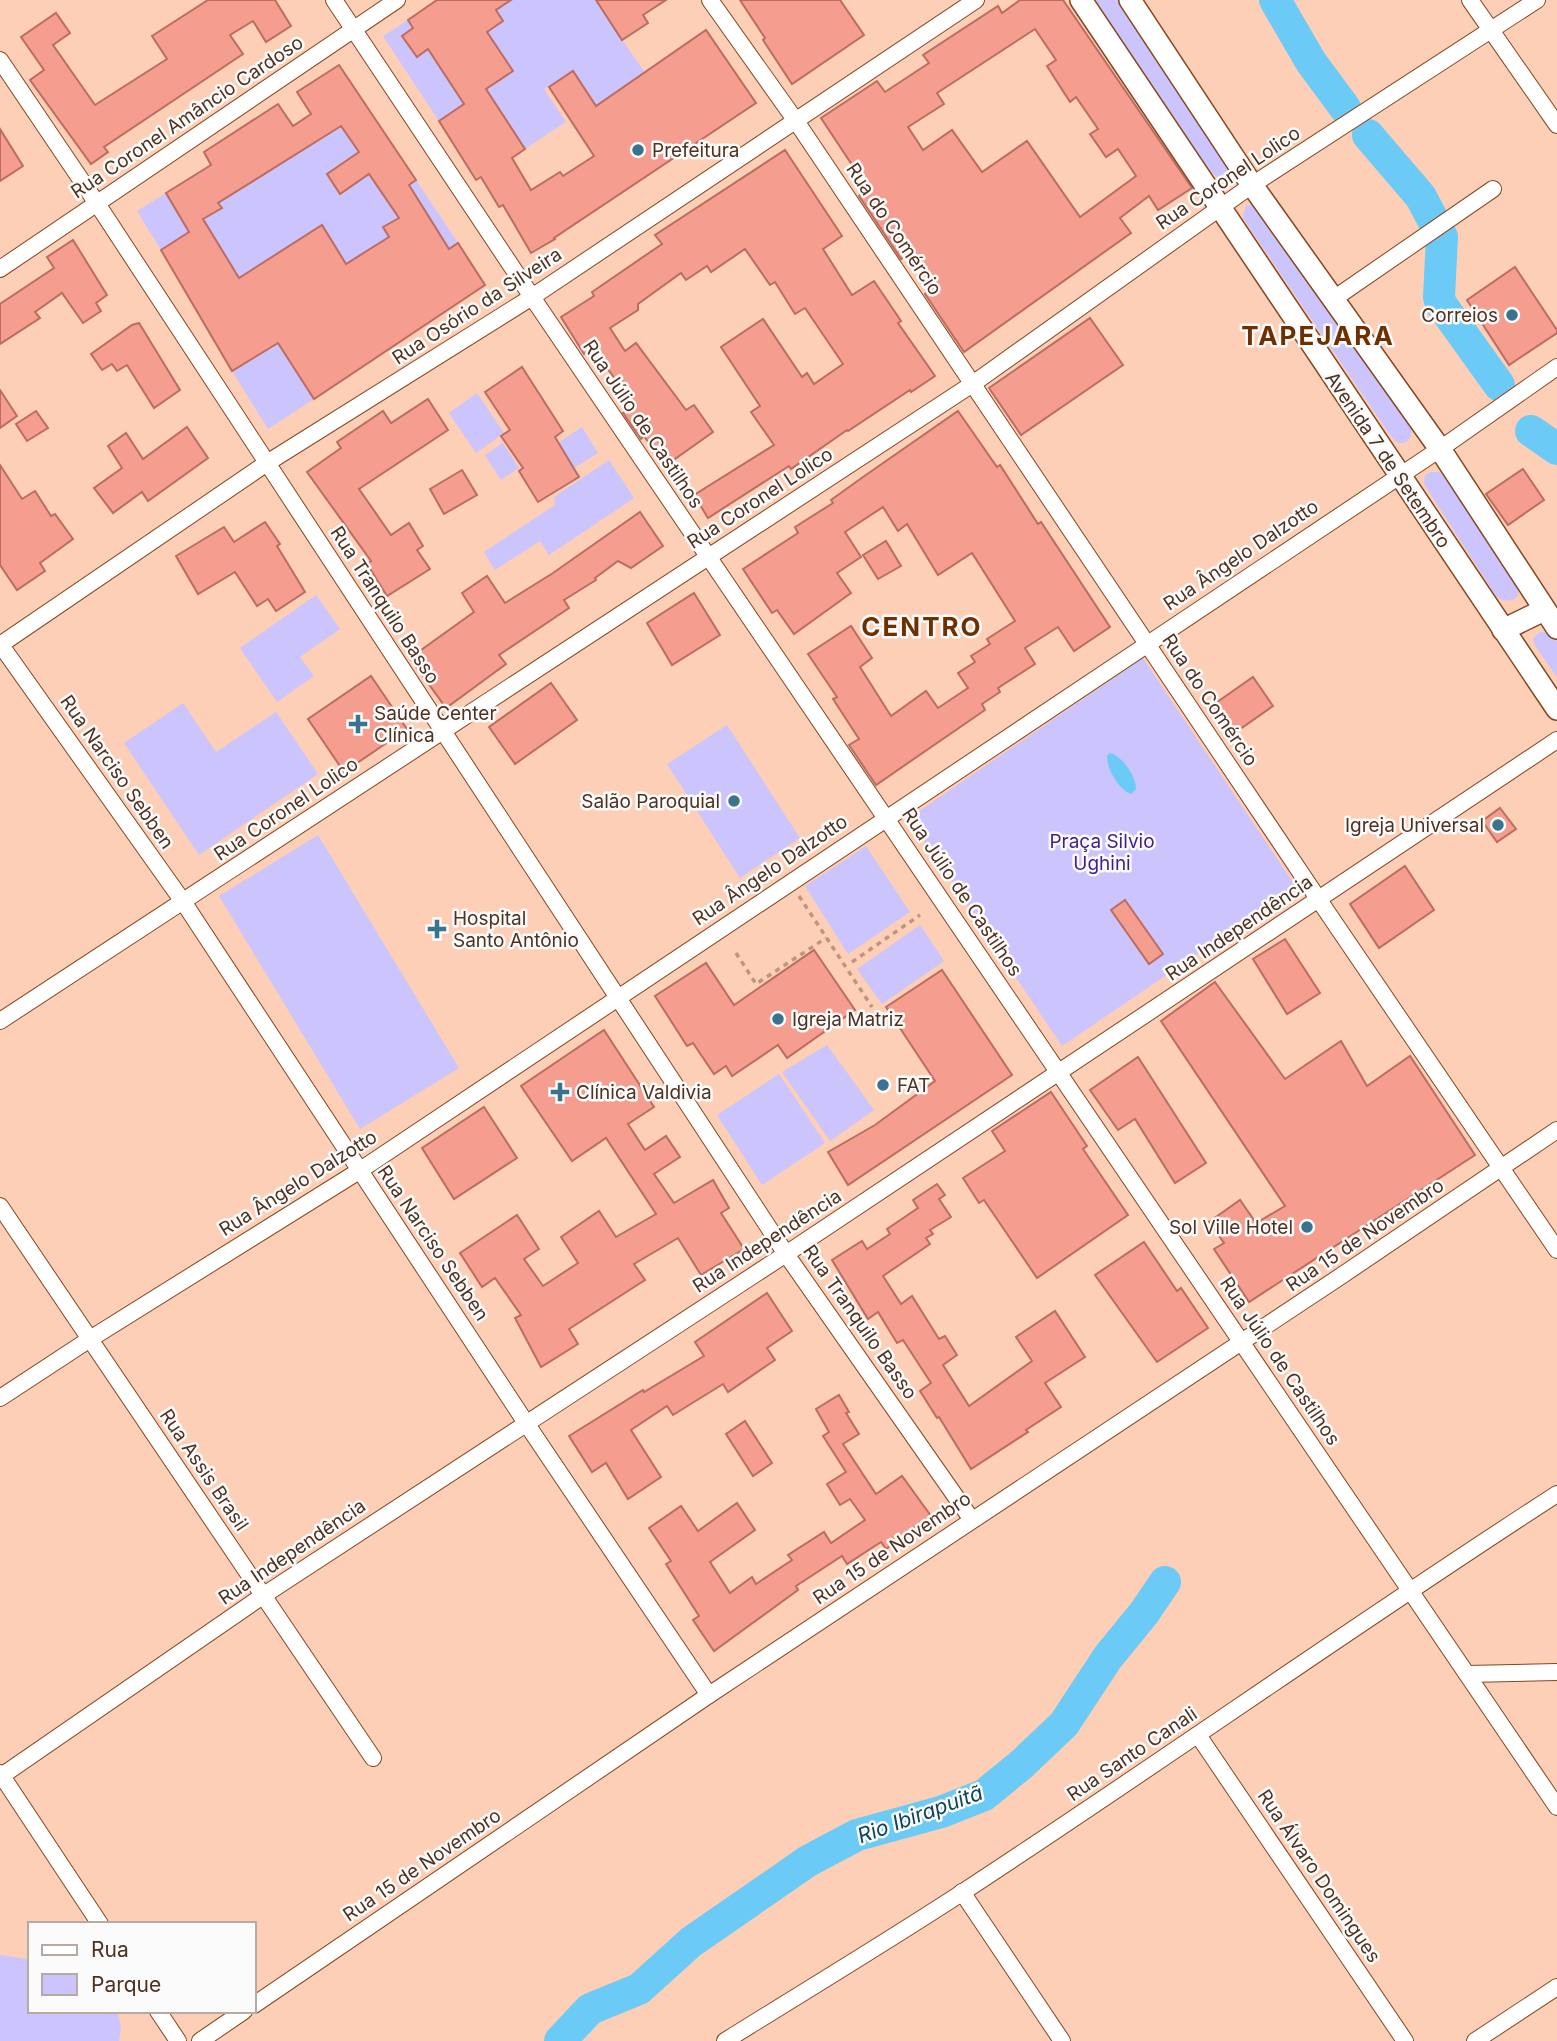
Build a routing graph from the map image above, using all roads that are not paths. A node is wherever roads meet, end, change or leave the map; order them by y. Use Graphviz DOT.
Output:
graph roads {
  1 [pos="334,0"];
  2 [pos="397,0"];
  3 [pos="710,0"];
  4 [pos="976,0"];
  5 [pos="1081,0"];
  6 [pos="1130,0"];
  7 [pos="1470,0"];
  8 [pos="1536,0"];
  9 [pos="354,29"];
  10 [pos="1491,31"];
  11 [pos="0,60"];
  12 [pos="796,121"];
  13 [pos="1557,125"];
  14 [pos="1252,185"];
  15 [pos="1493,189"];
  16 [pos="96,202"];
  17 [pos="1219,208"];
  18 [pos="0,269"];
  19 [pos="532,297"];
  20 [pos="1332,300"];
  21 [pos="1557,367"];
  22 [pos="974,383"];
  23 [pos="1440,449"];
  24 [pos="267,464"];
  25 [pos="1398,475"];
  26 [pos="708,557"];
  27 [pos="1544,610"];
  28 [pos="1557,628"];
  29 [pos="1503,630"];
  30 [pos="0,644"];
  31 [pos="1147,644"];
  32 [pos="1557,709"];
  33 [pos="442,730"];
  34 [pos="1557,740"];
  35 [pos="886,817"];
  36 [pos="1319,900"];
  37 [pos="184,902"];
  38 [pos="617,999"];
  39 [pos="0,1021"];
  40 [pos="1059,1072"];
  41 [pos="1557,1130"];
  42 [pos="1501,1168"];
  43 [pos="359,1171"];
  44 [pos="0,1206"];
  45 [pos="1557,1250"];
  46 [pos="786,1254"];
  47 [pos="90,1339"];
  48 [pos="1242,1342"];
  49 [pos="0,1398"];
  50 [pos="526,1423"];
  51 [pos="1557,1494"];
  52 [pos="972,1520"];
  53 [pos="1409,1589"];
  54 [pos="264,1595"];
  55 [pos="1557,1672"];
  56 [pos="1467,1674"];
  57 [pos="709,1695"];
  58 [pos="1198,1735"];
  59 [pos="373,1758"];
  60 [pos="1,1775"];
  61 [pos="1557,1807"];
  62 [pos="962,1892"];
  63 [pos="99,1922"];
  64 [pos="1557,1987"];
  65 [pos="256,2004"];
  66 [pos="159,2013"];
  67 [pos="241,2013"];
  68 [pos="178,2041"];
  69 [pos="200,2041"];
  70 [pos="725,2041"];
  71 [pos="1062,2041"];
  72 [pos="1405,2041"];
  73 [pos="1475,2041"];
  1 -- 9 [label="street, Rua Júlio de Castilhos"];
  2 -- 9 [label="street, Rua Coronel Amâncio Cardoso"];
  3 -- 12 [label="street, Rua do Comércio"];
  4 -- 12 [label="street, Rua Osório da Silveira"];
  5 -- 17 [label="main road, Avenida 7 de Setembro"];
  6 -- 14 [label="main road"];
  7 -- 10 [label="street"];
  8 -- 10 [label="street, Rua Coronel Lolico"];
  9 -- 16 [label="street, Rua Coronel Amâncio Cardoso"];
  9 -- 19 [label="street, Rua Júlio de Castilhos"];
  10 -- 13 [label="street"];
  10 -- 14 [label="street, Rua Coronel Lolico"];
  11 -- 16 [label="street, Rua Tranquilo Basso"];
  12 -- 19 [label="street, Rua Osório da Silveira"];
  12 -- 22 [label="street, Rua do Comércio"];
  14 -- 17 [label="street, Rua Coronel Lolico"];
  14 -- 20 [label="main road"];
  15 -- 20 [label="street"];
  16 -- 18 [label="street, Rua Coronel Amâncio Cardoso"];
  16 -- 24 [label="street, Rua Tranquilo Basso"];
  17 -- 22 [label="street, Rua Coronel Lolico"];
  17 -- 25 [label="main road, Avenida 7 de Setembro"];
  19 -- 24 [label="street, Rua Osório da Silveira"];
  19 -- 26 [label="street, Rua Júlio de Castilhos"];
  20 -- 23 [label="main road"];
  21 -- 23 [label="street, Rua Ângelo Dalzotto"];
  22 -- 26 [label="street, Rua Coronel Lolico"];
  22 -- 31 [label="street, Rua do Comércio"];
  23 -- 25 [label="street, Rua Ângelo Dalzotto"];
  23 -- 27 [label="main road"];
  24 -- 30 [label="street, Rua Osório da Silveira"];
  24 -- 33 [label="street, Rua Tranquilo Basso"];
  25 -- 29 [label="main road, Avenida 7 de Setembro"];
  25 -- 31 [label="street, Rua Ângelo Dalzotto"];
  26 -- 33 [label="street, Rua Coronel Lolico"];
  26 -- 35 [label="street, Rua Júlio de Castilhos"];
  27 -- 28 [label="main road"];
  27 -- 29 [label="main road"];
  29 -- 32 [label="main road, Avenida 7 de Setembro"];
  30 -- 37 [label="street, Rua Narciso Sebben"];
  31 -- 35 [label="street, Rua Ângelo Dalzotto"];
  31 -- 36 [label="street, Rua do Comércio"];
  33 -- 37 [label="street, Rua Coronel Lolico"];
  33 -- 38 [label="street, Rua Tranquilo Basso"];
  34 -- 36 [label="street, Rua Independência"];
  35 -- 38 [label="street, Rua Ângelo Dalzotto"];
  35 -- 40 [label="street, Rua Júlio de Castilhos"];
  36 -- 40 [label="street, Rua Independência"];
  36 -- 42 [label="street, Rua do Comércio"];
  37 -- 39 [label="street, Rua Coronel Lolico"];
  37 -- 43 [label="street, Rua Narciso Sebben"];
  38 -- 43 [label="street, Rua Ângelo Dalzotto"];
  38 -- 46 [label="street, Rua Tranquilo Basso"];
  40 -- 46 [label="street, Rua Independência"];
  40 -- 48 [label="street, Rua Júlio de Castilhos"];
  41 -- 42 [label="street, Rua 15 de Novembro"];
  42 -- 45 [label="street, Rua do Comércio"];
  42 -- 48 [label="street, Rua 15 de Novembro"];
  43 -- 47 [label="street, Rua Ângelo Dalzotto"];
  43 -- 50 [label="street, Rua Narciso Sebben"];
  44 -- 47 [label="street, Rua Assis Brasil"];
  46 -- 50 [label="street, Rua Independência"];
  46 -- 52 [label="street, Rua Tranquilo Basso"];
  47 -- 49 [label="street, Rua Ângelo Dalzotto"];
  47 -- 54 [label="street, Rua Assis Brasil"];
  48 -- 52 [label="street, Rua 15 de Novembro"];
  48 -- 53 [label="street, Rua Júlio de Castilhos"];
  50 -- 54 [label="street, Rua Independência"];
  50 -- 57 [label="street, Rua Narciso Sebben"];
  51 -- 53 [label="street, Rua Santo Canali"];
  52 -- 57 [label="street, Rua 15 de Novembro"];
  53 -- 56 [label="street, Rua Júlio de Castilhos"];
  53 -- 58 [label="street, Rua Santo Canali"];
  54 -- 59 [label="street, Rua Assis Brasil"];
  54 -- 60 [label="street, Rua Independência"];
  55 -- 56 [label="street"];
  56 -- 61 [label="street, Rua Júlio de Castilhos"];
  57 -- 65 [label="street, Rua 15 de Novembro"];
  58 -- 62 [label="street, Rua Santo Canali"];
  58 -- 72 [label="street, Rua Álvaro Domingues"];
  60 -- 63 [label="street"];
  62 -- 70 [label="street, Rua Santo Canali"];
  62 -- 71 [label="street"];
  64 -- 73 [label="street"];
  66 -- 68 [label="street"];
  67 -- 69 [label="street"];
}
